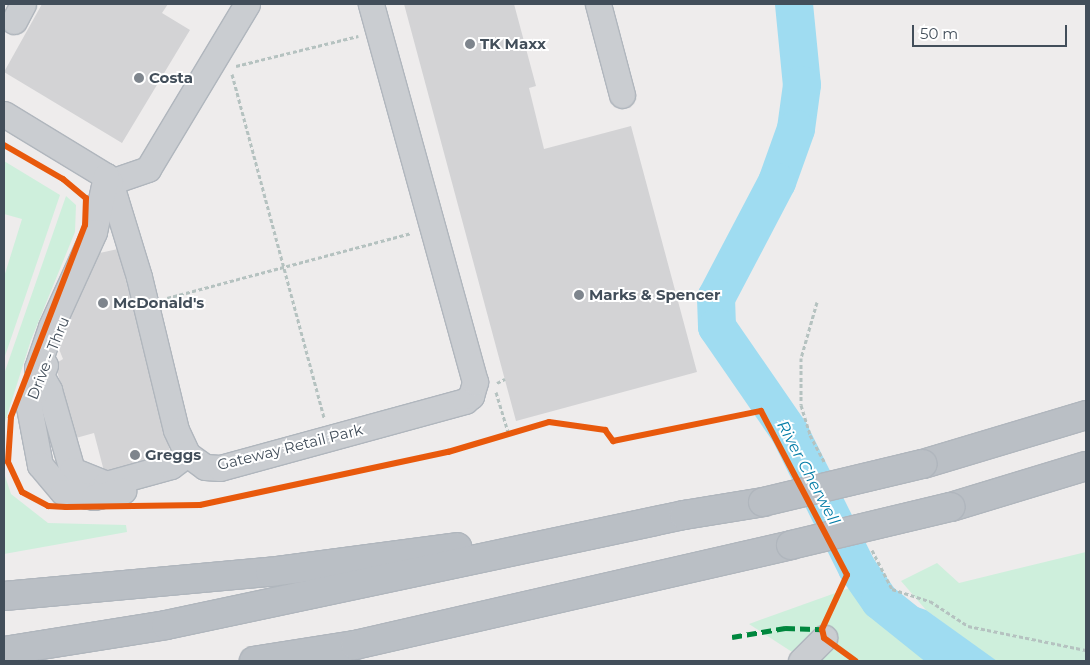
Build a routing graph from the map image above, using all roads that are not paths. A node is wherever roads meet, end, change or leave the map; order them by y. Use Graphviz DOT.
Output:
graph roads {
  1 [pos="247,4"];
  2 [pos="371,4"];
  3 [pos="598,4"];
  4 [pos="622,95"];
  5 [pos="4,114"];
  6 [pos="108,179"];
  7 [pos="41,376"];
  8 [pos="1086,415"];
  9 [pos="191,457"];
  10 [pos="1086,466"];
  11 [pos="684,515"];
  12 [pos="4,596"];
  13 [pos="824,638"];
  14 [pos="356,645"];
  15 [pos="4,650"];
  16 [pos="254,661"];
  17 [pos="317,661"];
  18 [pos="801,661"];
  1 -- 6 [label="street"];
  2 -- 9 [label="street, Gateway Retail Park"];
  3 -- 4 [label="street"];
  5 -- 6 [label="street"];
  6 -- 7 [label="street, Drive - Thru"];
  6 -- 9 [label="street"];
  7 -- 9 [label="street"];
  7 -- 9 [label="street, Drive - Thru"];
  8 -- 11 [label="highway, bridge"];
  10 -- 14 [label="highway, bridge"];
  11 -- 12 [label="highway"];
  11 -- 15 [label="highway"];
  13 -- 18 [label="street"];
  14 -- 16 [label="highway"];
  14 -- 17 [label="highway"];
}
